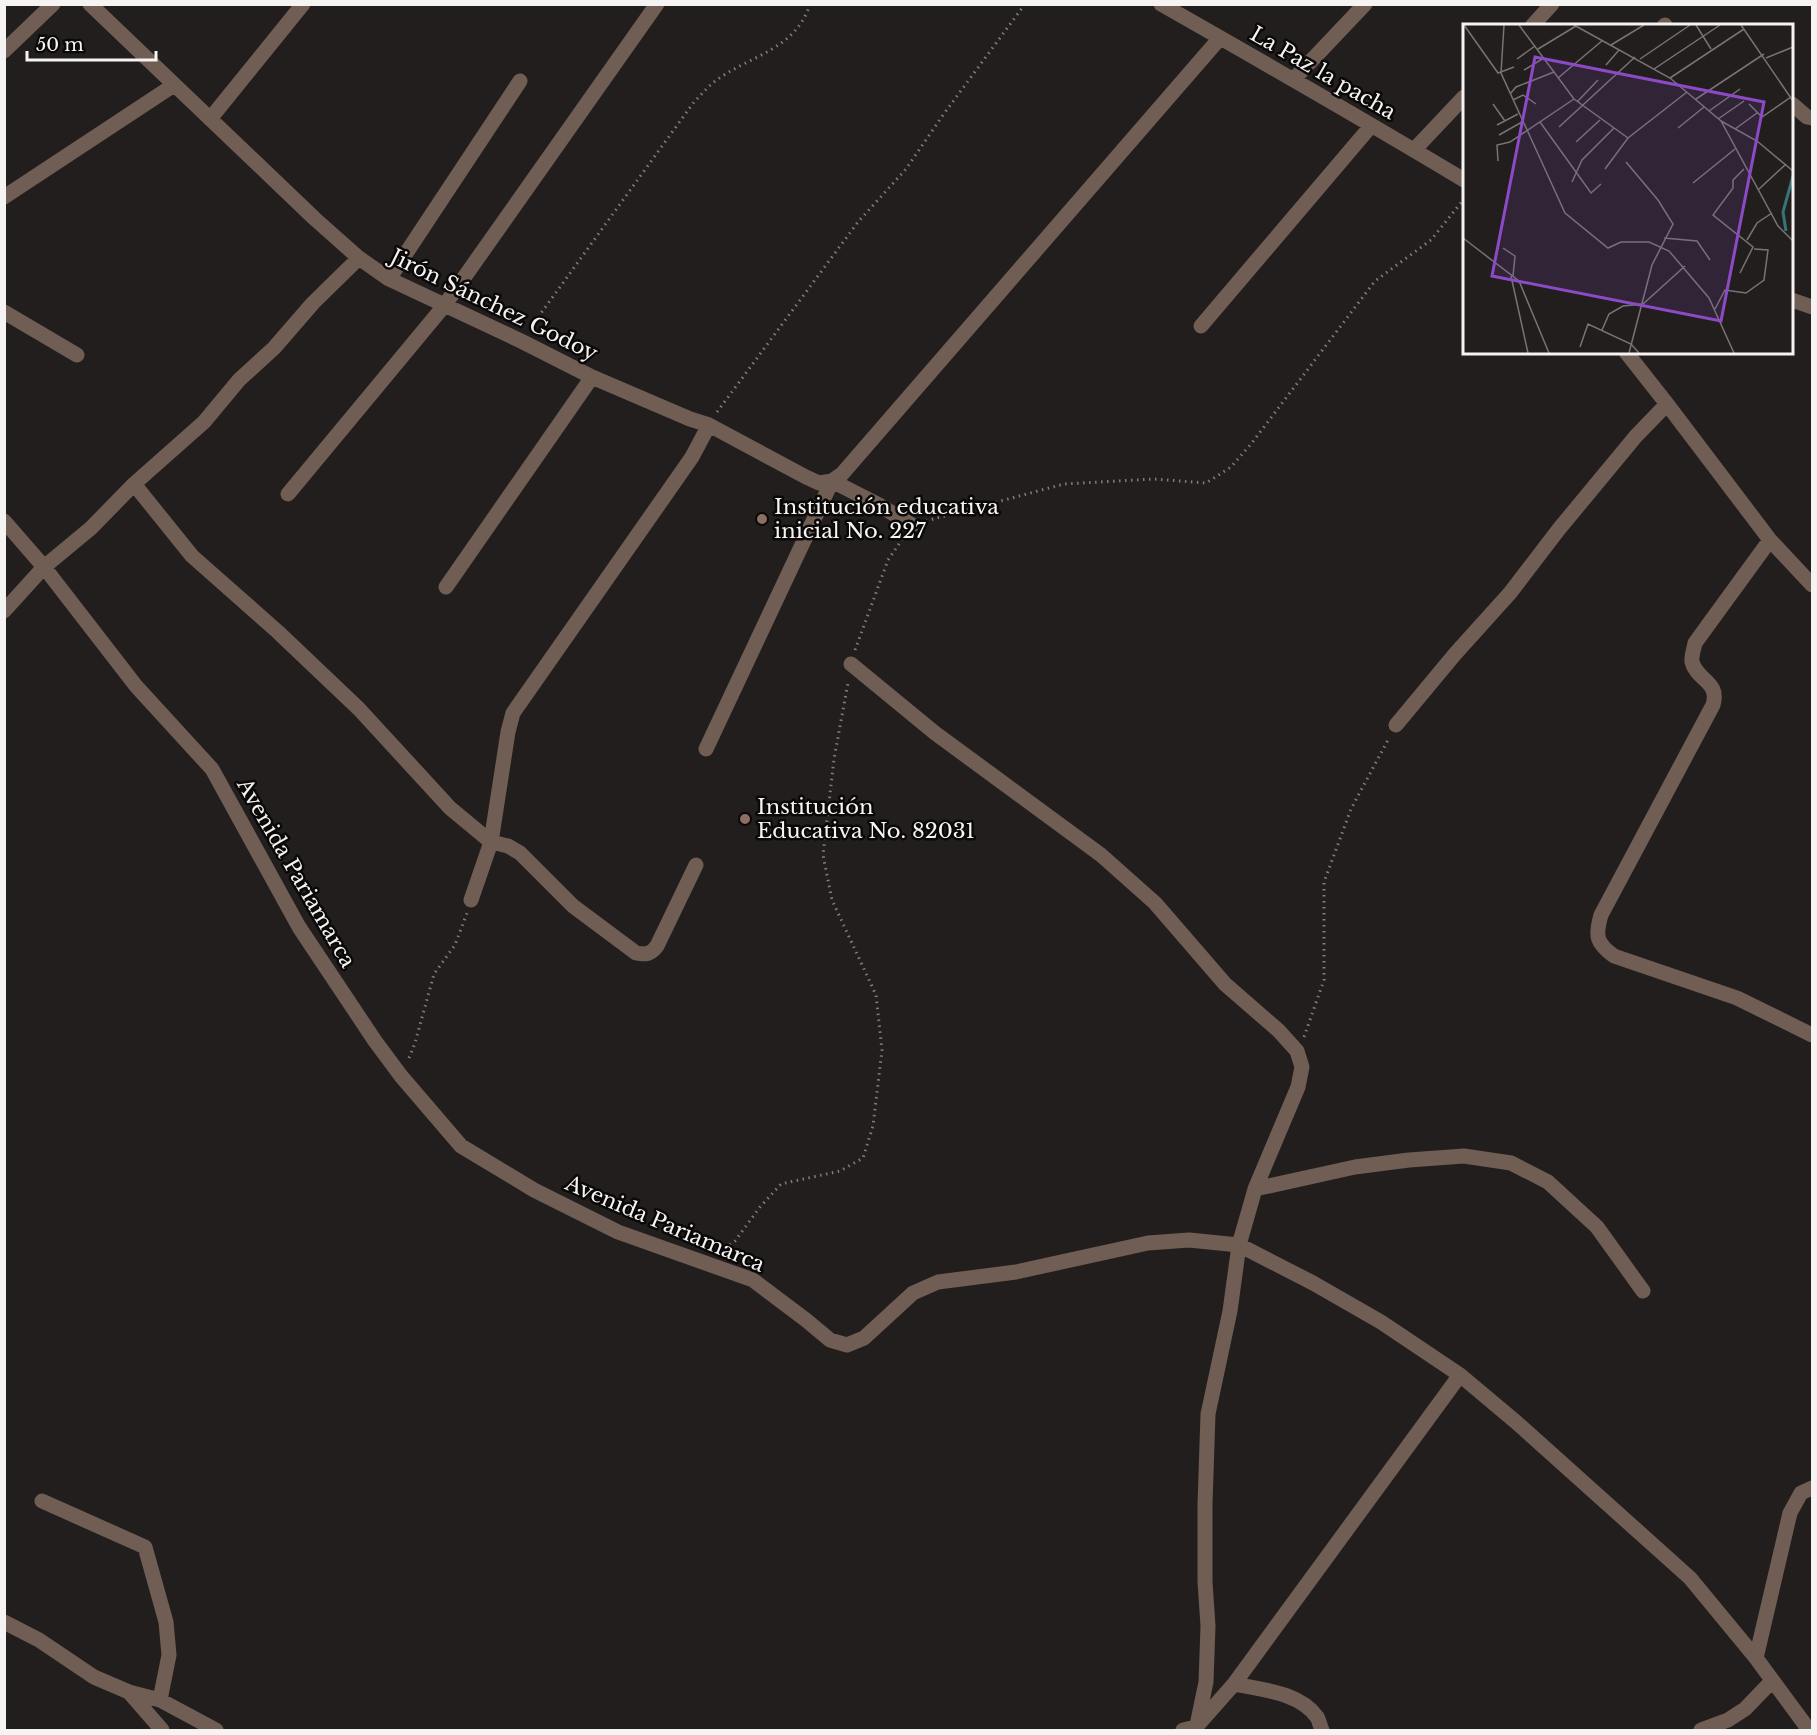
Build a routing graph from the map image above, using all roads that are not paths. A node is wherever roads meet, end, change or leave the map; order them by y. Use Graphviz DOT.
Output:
graph roads {
  1 [pos="53,4"];
  2 [pos="90,4"];
  3 [pos="303,4"];
  4 [pos="657,4"];
  5 [pos="1161,4"];
  6 [pos="1365,4"];
  7 [pos="1552,4"];
  8 [pos="1534,24"];
  9 [pos="1220,38"];
  10 [pos="4,51"];
  11 [pos="1294,79"];
  12 [pos="520,81"];
  13 [pos="174,85"];
  14 [pos="1463,98"];
  15 [pos="1793,106"];
  16 [pos="1812,118"];
  17 [pos="210,119"];
  18 [pos="1371,126"];
  19 [pos="1414,150"];
  20 [pos="1463,179"];
  21 [pos="4,197"];
  22 [pos="359,258"];
  23 [pos="389,279"];
  24 [pos="1793,301"];
  25 [pos="444,306"];
  26 [pos="1812,307"];
  27 [pos="4,312"];
  28 [pos="1201,326"];
  29 [pos="1628,354"];
  30 [pos="76,355"];
  31 [pos="592,377"];
  32 [pos="1667,404"];
  33 [pos="709,425"];
  34 [pos="832,481"];
  35 [pos="134,484"];
  36 [pos="288,494"];
  37 [pos="4,520"];
  38 [pos="912,525"];
  39 [pos="1770,540"];
  40 [pos="44,567"];
  41 [pos="1812,585"];
  42 [pos="446,586"];
  43 [pos="4,611"];
  44 [pos="851,664"];
  45 [pos="1396,725"];
  46 [pos="706,749"];
  47 [pos="491,842"];
  48 [pos="696,865"];
  49 [pos="471,900"];
  50 [pos="1812,1035"];
  51 [pos="1255,1189"];
  52 [pos="1239,1245"];
  53 [pos="1643,1291"];
  54 [pos="1460,1375"];
  55 [pos="1812,1488"];
  56 [pos="42,1501"];
  57 [pos="4,1622"];
  58 [pos="1756,1658"];
  59 [pos="1772,1681"];
  60 [pos="1234,1684"];
  61 [pos="129,1692"];
  62 [pos="160,1700"];
  63 [pos="1192,1729"];
  64 [pos="162,1731"];
  65 [pos="216,1731"];
  66 [pos="1322,1731"];
  67 [pos="1701,1731"];
  68 [pos="1809,1731"];
  1 -- 10 [label="street"];
  2 -- 13 [label="street, Jirón Sánchez Godoy"];
  3 -- 17 [label="street"];
  4 -- 25 [label="street"];
  5 -- 9 [label="street, La Paz la pacha"];
  6 -- 11 [label="street"];
  7 -- 8 [label="street"];
  9 -- 11 [label="street, La Paz la pacha"];
  9 -- 34 [label="street"];
  11 -- 18 [label="street, La Paz la pacha"];
  12 -- 23 [label="street"];
  13 -- 17 [label="street, Jirón Sánchez Godoy"];
  13 -- 21 [label="street"];
  14 -- 19 [label="street"];
  15 -- 16 [label="street"];
  17 -- 22 [label="street, Jirón Sánchez Godoy"];
  18 -- 19 [label="street, La Paz la pacha"];
  18 -- 28 [label="street"];
  19 -- 20 [label="street, La Paz la pacha"];
  22 -- 23 [label="street, Jirón Sánchez Godoy"];
  22 -- 35 [label="street"];
  23 -- 25 [label="street, Jirón Sánchez Godoy"];
  24 -- 26 [label="street"];
  25 -- 31 [label="street, Jirón Sánchez Godoy"];
  25 -- 36 [label="street"];
  27 -- 30 [label="street"];
  29 -- 32 [label="street"];
  31 -- 33 [label="street, Jirón Sánchez Godoy"];
  31 -- 42 [label="street"];
  32 -- 39 [label="street"];
  32 -- 45 [label="street"];
  33 -- 34 [label="street, Jirón Sánchez Godoy"];
  33 -- 47 [label="street"];
  34 -- 38 [label="street, Jirón Sánchez Godoy"];
  34 -- 46 [label="street"];
  35 -- 40 [label="street"];
  35 -- 47 [label="street"];
  37 -- 40 [label="street, Avenida Pariamarca"];
  39 -- 41 [label="street"];
  39 -- 50 [label="street"];
  40 -- 43 [label="street"];
  40 -- 52 [label="street, Avenida Pariamarca"];
  44 -- 51 [label="street"];
  47 -- 48 [label="street"];
  47 -- 49 [label="street"];
  51 -- 52 [label="street"];
  51 -- 53 [label="street"];
  52 -- 54 [label="street"];
  52 -- 63 [label="street"];
  54 -- 58 [label="street"];
  54 -- 60 [label="street"];
  55 -- 58 [label="street"];
  56 -- 62 [label="street"];
  57 -- 61 [label="street"];
  58 -- 59 [label="street"];
  59 -- 67 [label="street"];
  59 -- 68 [label="street"];
  60 -- 63 [label="street"];
  60 -- 66 [label="street"];
  61 -- 62 [label="street"];
  61 -- 64 [label="street"];
  62 -- 65 [label="street"];
}
